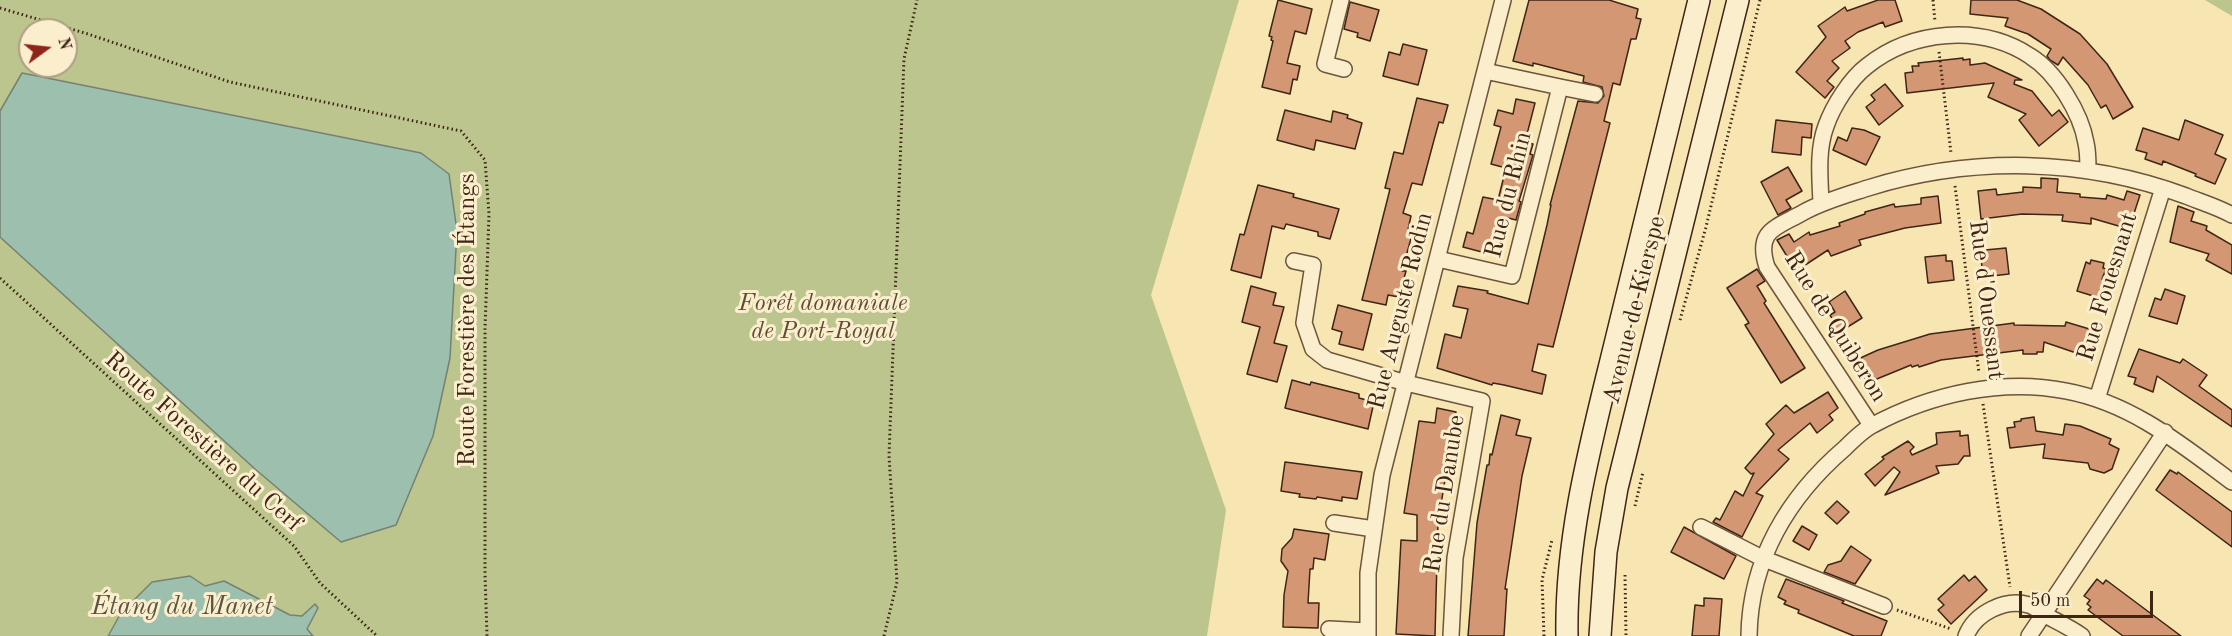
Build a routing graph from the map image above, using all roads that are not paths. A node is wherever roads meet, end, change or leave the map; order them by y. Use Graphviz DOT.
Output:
graph roads {
  1 [pos="1341,0"];
  2 [pos="1503,0"];
  3 [pos="1699,0"];
  4 [pos="1738,0"];
  5 [pos="1344,69"];
  6 [pos="1485,70"];
  7 [pos="1560,87"];
  8 [pos="1595,94"];
  9 [pos="2088,170"];
  10 [pos="2163,188"];
  11 [pos="1821,203"];
  12 [pos="2232,215"];
  13 [pos="1438,258"];
  14 [pos="1294,261"];
  15 [pos="1406,383"];
  16 [pos="2097,399"];
  17 [pos="1871,425"];
  18 [pos="2165,432"];
  19 [pos="2232,482"];
  20 [pos="1334,523"];
  21 [pos="1701,527"];
  22 [pos="1374,529"];
  23 [pos="1762,558"];
  24 [pos="1884,606"];
  25 [pos="2043,613"];
  26 [pos="1329,630"];
  27 [pos="1368,633"];
  28 [pos="1966,635"];
  29 [pos="1451,636"];
  30 [pos="1567,636"];
  31 [pos="1600,636"];
  32 [pos="1749,636"];
  33 [pos="2028,636"];
  34 [pos="2082,636"];
  1 -- 5 [label="street"];
  2 -- 6 [label="street, Rue Auguste Rodin"];
  3 -- 30 [label="main road, Avenue de Kierspe"];
  4 -- 31 [label="main road, Avenue de Kierspe"];
  6 -- 7 [label="street"];
  6 -- 13 [label="street, Rue Auguste Rodin"];
  7 -- 8 [label="street"];
  7 -- 13 [label="street, Rue du Rhin"];
  9 -- 10 [label="street, Rue de Quiberon"];
  9 -- 11 [label="street, Rue de Quiberon"];
  9 -- 11 [label="street"];
  10 -- 12 [label="street, Rue de Quiberon"];
  10 -- 16 [label="street, Rue Fouesnant"];
  11 -- 17 [label="street, Rue de Quiberon"];
  13 -- 15 [label="street, Rue Auguste Rodin"];
  14 -- 15 [label="street"];
  15 -- 22 [label="street, Rue Auguste Rodin"];
  15 -- 29 [label="street, Rue du Danube"];
  16 -- 17 [label="street"];
  16 -- 18 [label="street"];
  17 -- 23 [label="street"];
  18 -- 19 [label="street"];
  18 -- 25 [label="street"];
  20 -- 22 [label="street"];
  21 -- 23 [label="street"];
  22 -- 27 [label="street, Rue Auguste Rodin"];
  23 -- 24 [label="street"];
  23 -- 32 [label="street"];
  25 -- 28 [label="street"];
  25 -- 33 [label="street"];
  25 -- 34 [label="street"];
  26 -- 27 [label="street"];
}
